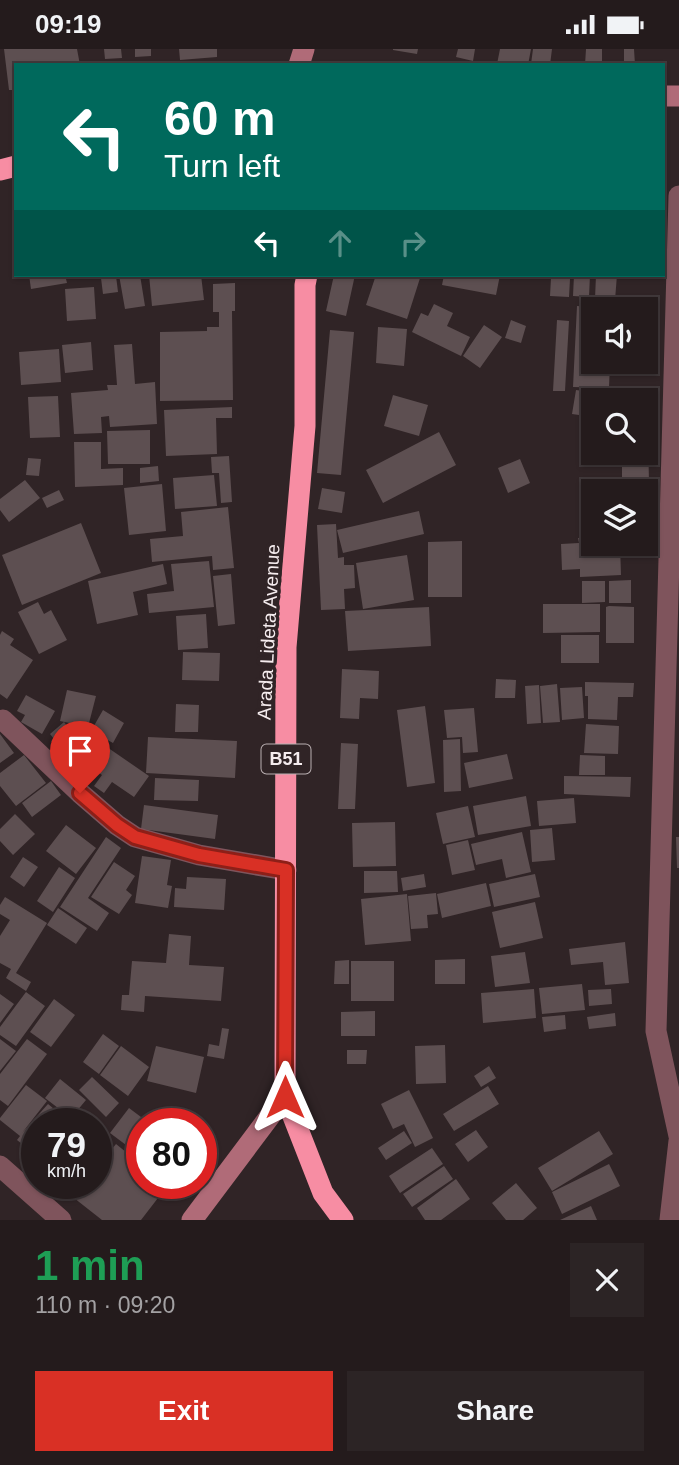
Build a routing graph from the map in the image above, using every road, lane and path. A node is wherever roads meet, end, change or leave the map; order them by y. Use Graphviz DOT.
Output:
graph roads {
  1 [pos="679,196"];
  2 [pos="305,278"];
  3 [pos="2,720"];
  4 [pos="286,870"];
  5 [pos="285,1097"];
  6 [pos="679,1136"];
  7 [pos="679,1141"];
  8 [pos="0,1166"];
  9 [pos="61,1220"];
  10 [pos="192,1220"];
  11 [pos="343,1220"];
  12 [pos="670,1220"];
  1 -- 6 [label="street"];
  2 -- 4 [label="highway, Arada Lideta Avenue / B51"];
  3 -- 4 [label="street"];
  4 -- 5 [label="highway, Arada Lideta Avenue / B51"];
  5 -- 10 [label="street"];
  5 -- 11 [label="highway, Arada Lideta Avenue / B51"];
  7 -- 12 [label="street"];
  8 -- 9 [label="street"];
}
